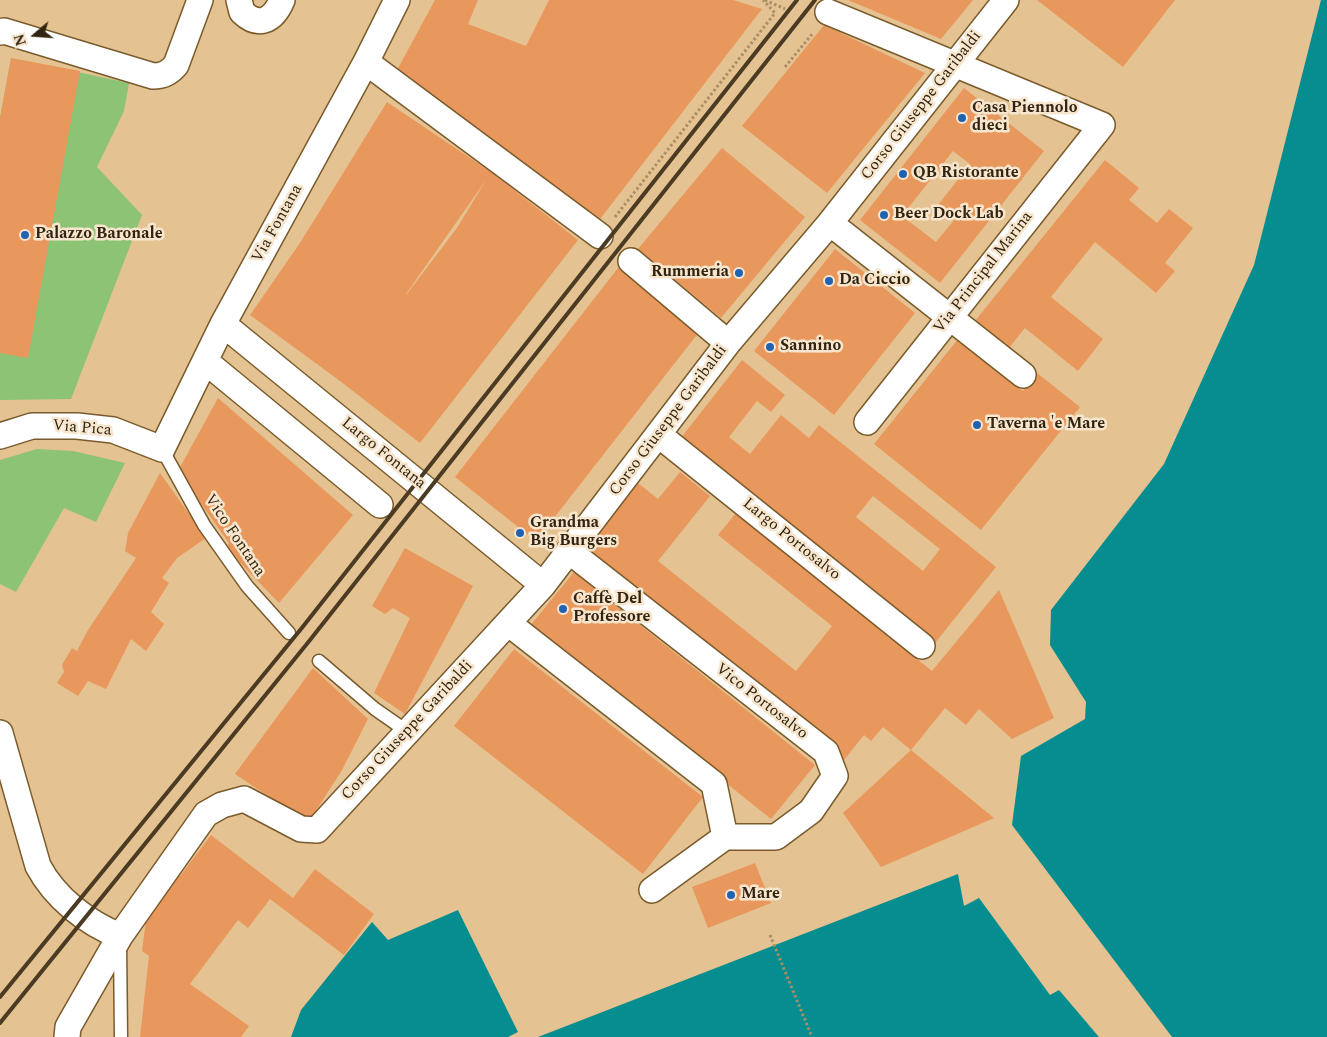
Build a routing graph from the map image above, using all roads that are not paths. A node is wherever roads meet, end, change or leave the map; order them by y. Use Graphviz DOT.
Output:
graph roads {
  1 [pos="200,0"];
  2 [pos="239,0"];
  3 [pos="282,0"];
  4 [pos="397,0"];
  5 [pos="1006,0"];
  6 [pos="834,14"];
  7 [pos="0,32"];
  8 [pos="366,62"];
  9 [pos="956,64"];
  10 [pos="830,223"];
  11 [pos="600,236"];
  12 [pos="630,262"];
  13 [pos="950,317"];
  14 [pos="223,324"];
  15 [pos="728,344"];
  16 [pos="205,361"];
  17 [pos="1023,374"];
  18 [pos="867,422"];
  19 [pos="659,435"];
  20 [pos="0,436"];
  21 [pos="162,449"];
  22 [pos="380,505"];
  23 [pos="569,551"];
  24 [pos="542,585"];
  25 [pos="508,623"];
  26 [pos="289,633"];
  27 [pos="922,646"];
  28 [pos="319,661"];
  29 [pos="408,732"];
  30 [pos="0,733"];
  31 [pos="725,837"];
  32 [pos="652,890"];
  33 [pos="111,932"];
  34 [pos="67,1037"];
  35 [pos="121,1037"];
  1 -- 7 [label="street"];
  2 -- 3 [label="street"];
  4 -- 8 [label="street, Via Fontana"];
  5 -- 9 [label="street, Corso Giuseppe Garibaldi"];
  6 -- 9 [label="street"];
  8 -- 11 [label="street"];
  8 -- 14 [label="street, Via Fontana"];
  9 -- 10 [label="street, Corso Giuseppe Garibaldi"];
  9 -- 13 [label="street, Via Principal Marina"];
  10 -- 13 [label="street"];
  10 -- 15 [label="street, Corso Giuseppe Garibaldi"];
  12 -- 15 [label="street"];
  13 -- 17 [label="street"];
  13 -- 18 [label="street, Via Principal Marina"];
  14 -- 16 [label="street, Via Fontana"];
  14 -- 24 [label="street, Largo Fontana"];
  15 -- 19 [label="street, Corso Giuseppe Garibaldi"];
  16 -- 21 [label="street, Via Fontana"];
  16 -- 22 [label="street"];
  19 -- 23 [label="street, Corso Giuseppe Garibaldi"];
  19 -- 27 [label="street, Largo Portosalvo"];
  20 -- 21 [label="street, Via Pica"];
  21 -- 26 [label="lane, Vico Fontana"];
  23 -- 24 [label="street, Corso Giuseppe Garibaldi"];
  23 -- 31 [label="street, Vico Portosalvo"];
  24 -- 25 [label="street, Corso Giuseppe Garibaldi"];
  25 -- 29 [label="street, Corso Giuseppe Garibaldi"];
  25 -- 31 [label="street"];
  28 -- 29 [label="lane"];
  29 -- 33 [label="street, Corso Giuseppe Garibaldi"];
  30 -- 33 [label="street"];
  31 -- 32 [label="street"];
  33 -- 34 [label="street"];
  33 -- 35 [label="lane"];
}
